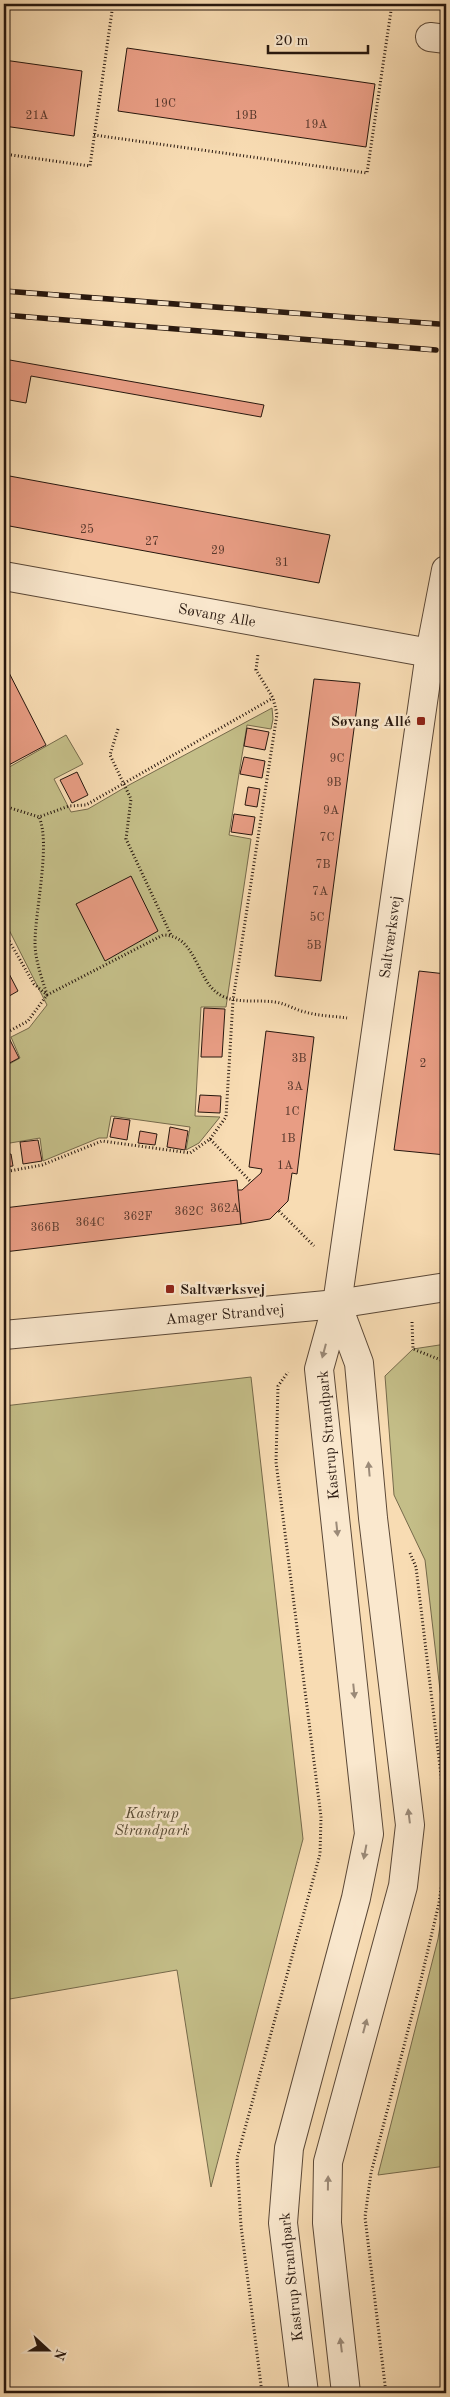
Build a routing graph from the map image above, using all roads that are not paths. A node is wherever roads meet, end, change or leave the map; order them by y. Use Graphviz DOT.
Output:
graph roads {
  1 [pos="446,570"];
  2 [pos="4,576"];
  3 [pos="430,653"];
  4 [pos="446,1287"];
  5 [pos="337,1304"];
  6 [pos="4,1335"];
  7 [pos="304,2393"];
  8 [pos="346,2393"];
  1 -- 3 [label="street, Saltværksvej"];
  2 -- 3 [label="street, Søvang Alle"];
  3 -- 5 [label="street, Saltværksvej"];
  4 -- 5 [label="street, Amager Strandvej"];
  5 -- 6 [label="street, Amager Strandvej"];
  5 -- 7 [label="street, Kastrup Strandpark, one-way"];
  8 -- 5 [label="street, one-way"];
}
